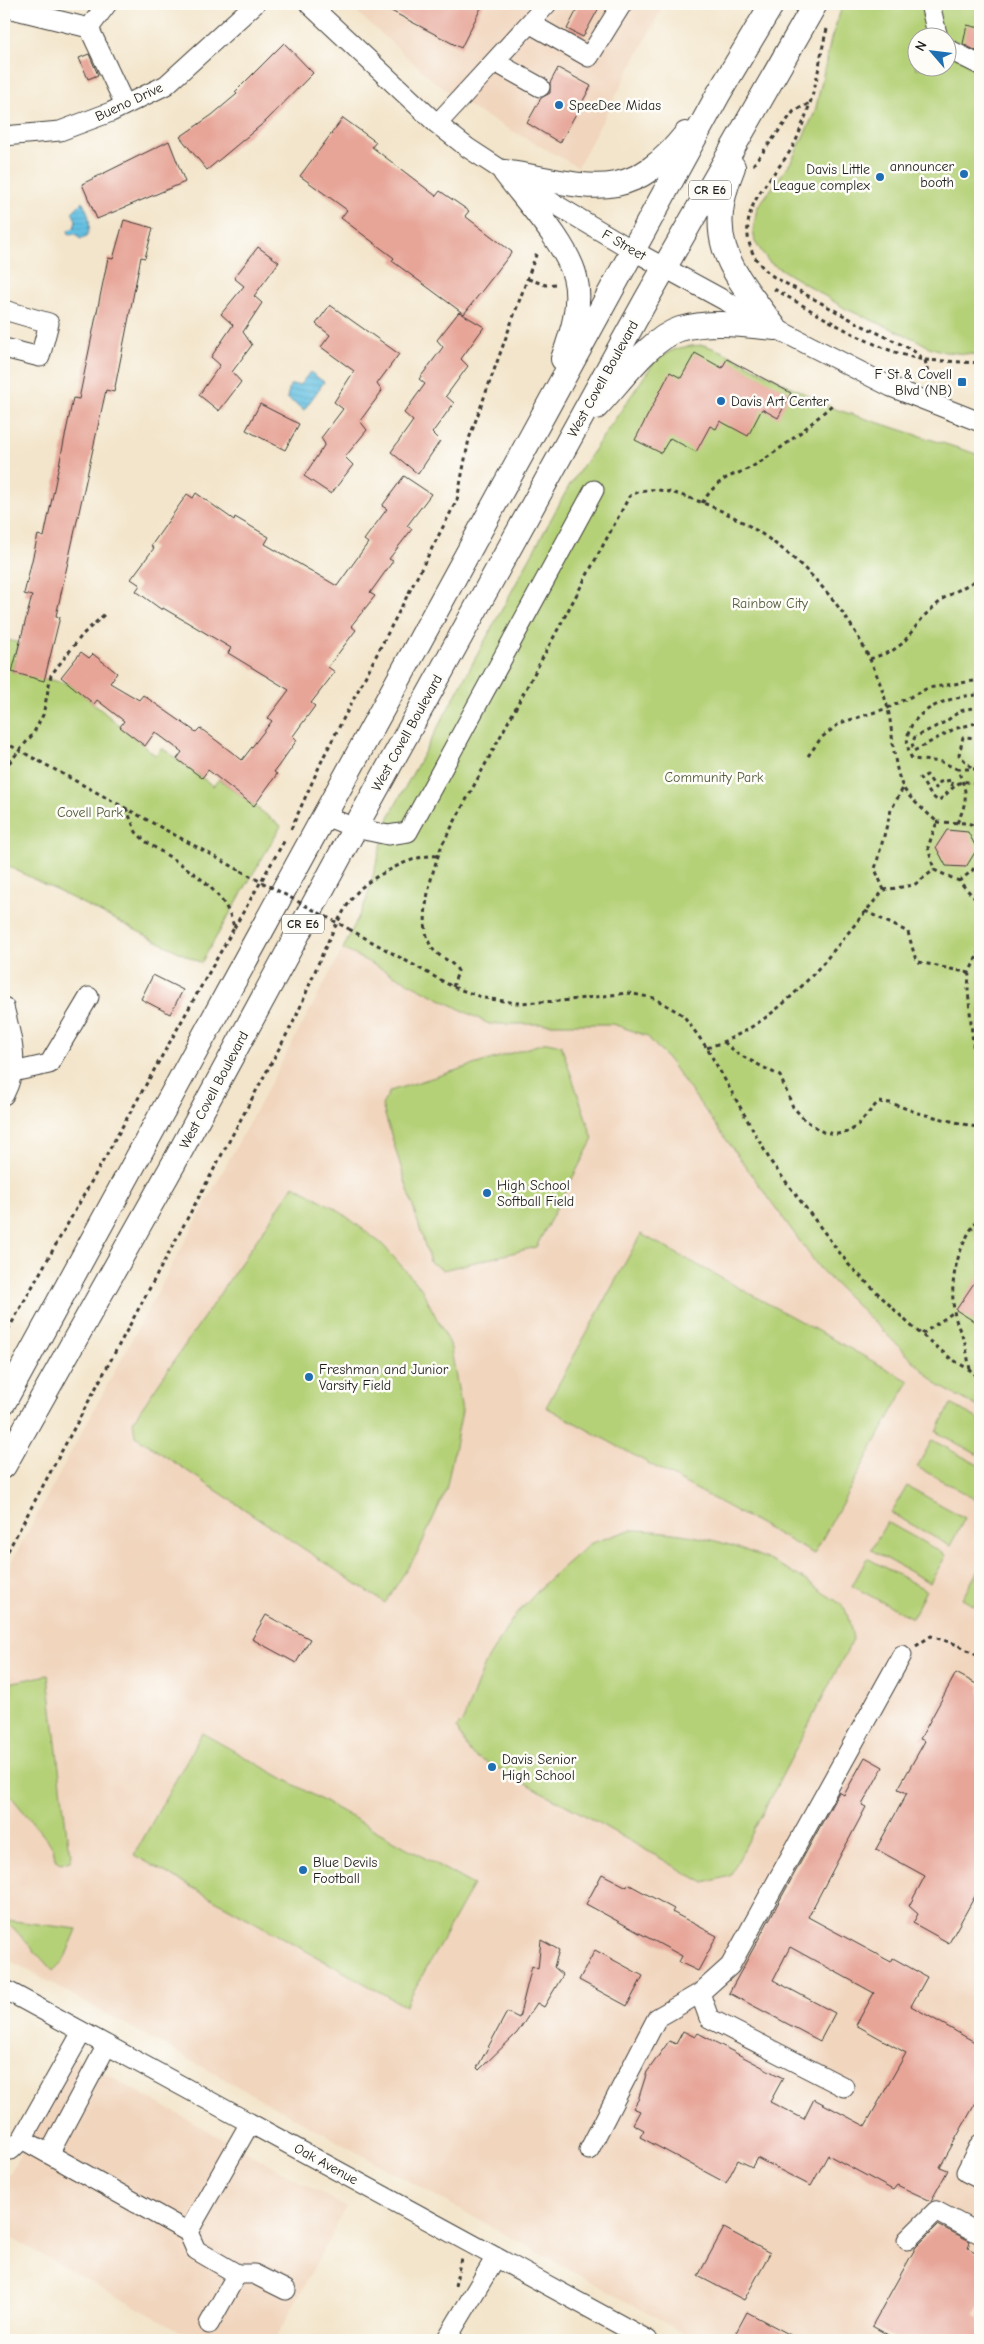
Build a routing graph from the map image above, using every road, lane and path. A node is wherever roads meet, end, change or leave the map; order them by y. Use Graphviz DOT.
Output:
graph roads {
  1 [pos="108,4"];
  2 [pos="255,4"];
  3 [pos="309,4"];
  4 [pos="547,4"];
  5 [pos="622,4"];
  6 [pos="772,4"];
  7 [pos="815,4"];
  8 [pos="930,4"];
  9 [pos="4,7"];
  10 [pos="530,24"];
  11 [pos="828,26"];
  12 [pos="89,28"];
  13 [pos="936,28"];
  14 [pos="956,53"];
  15 [pos="495,62"];
  16 [pos="980,65"];
  17 [pos="540,87"];
  18 [pos="718,93"];
  19 [pos="811,102"];
  20 [pos="126,105"];
  21 [pos="755,112"];
  22 [pos="437,124"];
  23 [pos="4,136"];
  24 [pos="505,172"];
  25 [pos="747,173"];
  26 [pos="634,251"];
  27 [pos="537,252"];
  28 [pos="664,268"];
  29 [pos="528,279"];
  30 [pos="564,282"];
  31 [pos="767,286"];
  32 [pos="4,310"];
  33 [pos="775,328"];
  34 [pos="4,348"];
  35 [pos="925,360"];
  36 [pos="980,363"];
  37 [pos="833,404"];
  38 [pos="547,408"];
  39 [pos="980,422"];
  40 [pos="574,431"];
  41 [pos="594,490"];
  42 [pos="702,503"];
  43 [pos="980,578"];
  44 [pos="106,613"];
  45 [pos="870,659"];
  46 [pos="980,680"];
  47 [pos="980,695"];
  48 [pos="980,706"];
  49 [pos="888,708"];
  50 [pos="980,722"];
  51 [pos="980,738"];
  52 [pos="4,742"];
  53 [pos="21,750"];
  54 [pos="808,756"];
  55 [pos="971,767"];
  56 [pos="957,769"];
  57 [pos="980,769"];
  58 [pos="4,770"];
  59 [pos="963,781"];
  60 [pos="952,786"];
  61 [pos="980,786"];
  62 [pos="903,788"];
  63 [pos="126,808"];
  64 [pos="326,816"];
  65 [pos="937,822"];
  66 [pos="957,823"];
  67 [pos="355,828"];
  68 [pos="980,828"];
  69 [pos="438,856"];
  70 [pos="980,858"];
  71 [pos="934,870"];
  72 [pos="959,881"];
  73 [pos="884,890"];
  74 [pos="980,904"];
  75 [pos="865,912"];
  76 [pos="234,928"];
  77 [pos="980,950"];
  78 [pos="969,973"];
  79 [pos="453,987"];
  80 [pos="89,997"];
  81 [pos="4,1007"];
  82 [pos="724,1042"];
  83 [pos="708,1048"];
  84 [pos="14,1072"];
  85 [pos="4,1095"];
  86 [pos="980,1118"];
  87 [pos="980,1128"];
  88 [pos="980,1217"];
  89 [pos="954,1312"];
  90 [pos="43,1330"];
  91 [pos="922,1334"];
  92 [pos="4,1336"];
  93 [pos="970,1370"];
  94 [pos="4,1376"];
  95 [pos="980,1380"];
  96 [pos="4,1402"];
  97 [pos="4,1466"];
  98 [pos="4,1558"];
  99 [pos="902,1655"];
  100 [pos="980,1657"];
  101 [pos="4,1989"];
  102 [pos="700,1993"];
  103 [pos="82,2032"];
  104 [pos="107,2046"];
  105 [pos="844,2087"];
  106 [pos="250,2123"];
  107 [pos="22,2139"];
  108 [pos="980,2144"];
  109 [pos="4,2150"];
  110 [pos="589,2150"];
  111 [pos="49,2154"];
  112 [pos="980,2179"];
  113 [pos="188,2232"];
  114 [pos="980,2234"];
  115 [pos="907,2240"];
  116 [pos="496,2257"];
  117 [pos="237,2274"];
  118 [pos="286,2290"];
  119 [pos="210,2324"];
  120 [pos="446,2340"];
  121 [pos="648,2340"];
  1 -- 12 [label="street"];
  2 -- 20 [label="street, Bueno Drive"];
  3 -- 22 [label="street, F Street"];
  4 -- 10 [label="street"];
  5 -- 10 [label="street"];
  6 -- 18 [label="main road, CR E6"];
  7 -- 21 [label="main road, West Covell Boulevard / CR E6"];
  8 -- 13 [label="street"];
  9 -- 12 [label="street"];
  10 -- 15 [label="street"];
  11 -- 19 [label="path"];
  12 -- 20 [label="street"];
  14 -- 16 [label="street"];
  15 -- 17 [label="street"];
  15 -- 22 [label="street"];
  18 -- 24 [label="main road"];
  18 -- 26 [label="main road, CR E6"];
  19 -- 25 [label="path"];
  19 -- 35 [label="path"];
  20 -- 23 [label="street, Bueno Drive"];
  21 -- 28 [label="main road, West Covell Boulevard / CR E6"];
  21 -- 33 [label="main road"];
  22 -- 24 [label="street, F Street"];
  24 -- 26 [label="street, F Street"];
  24 -- 38 [label="main road"];
  26 -- 28 [label="street, F Street"];
  26 -- 38 [label="main road, CR E6"];
  27 -- 29 [label="path"];
  28 -- 33 [label="street, F Street"];
  28 -- 40 [label="main road, West Covell Boulevard / CR E6"];
  29 -- 30 [label="path"];
  29 -- 76 [label="path"];
  31 -- 35 [label="path"];
  32 -- 34 [label="street"];
  33 -- 39 [label="street, F Street"];
  33 -- 40 [label="main road"];
  35 -- 36 [label="path"];
  37 -- 42 [label="path"];
  38 -- 64 [label="main road, CR E6"];
  40 -- 67 [label="main road, West Covell Boulevard / CR E6"];
  41 -- 67 [label="street"];
  42 -- 45 [label="path"];
  42 -- 69 [label="path"];
  43 -- 45 [label="path"];
  44 -- 53 [label="path"];
  45 -- 49 [label="path"];
  46 -- 49 [label="path"];
  47 -- 56 [label="path"];
  48 -- 50 [label="path"];
  49 -- 54 [label="path"];
  49 -- 62 [label="path"];
  51 -- 55 [label="path"];
  52 -- 53 [label="path"];
  53 -- 58 [label="path"];
  53 -- 63 [label="path"];
  55 -- 56 [label="path"];
  55 -- 57 [label="path"];
  56 -- 59 [label="path"];
  59 -- 60 [label="path"];
  59 -- 61 [label="path"];
  59 -- 66 [label="path"];
  60 -- 60 [label="path"];
  62 -- 65 [label="path"];
  62 -- 73 [label="path"];
  63 -- 76 [label="path"];
  63 -- 79 [label="path, bridge"];
  64 -- 67 [label="street"];
  64 -- 90 [label="main road, CR E6"];
  65 -- 66 [label="path"];
  65 -- 71 [label="path"];
  66 -- 68 [label="path"];
  67 -- 97 [label="main road, West Covell Boulevard / CR E6"];
  69 -- 79 [label="path"];
  69 -- 98 [label="path"];
  70 -- 72 [label="path"];
  71 -- 72 [label="path"];
  71 -- 73 [label="path"];
  72 -- 74 [label="path"];
  73 -- 75 [label="path"];
  75 -- 78 [label="path"];
  75 -- 82 [label="path"];
  76 -- 92 [label="path"];
  77 -- 78 [label="path"];
  78 -- 86 [label="path"];
  79 -- 83 [label="path"];
  80 -- 84 [label="street"];
  81 -- 84 [label="street"];
  82 -- 83 [label="path"];
  82 -- 87 [label="path"];
  83 -- 91 [label="path"];
  84 -- 85 [label="street"];
  88 -- 89 [label="path"];
  89 -- 91 [label="path"];
  89 -- 93 [label="path"];
  90 -- 94 [label="main road"];
  90 -- 96 [label="main road, CR E6"];
  91 -- 93 [label="path"];
  93 -- 95 [label="path"];
  99 -- 100 [label="path"];
  99 -- 102 [label="street"];
  101 -- 103 [label="street, Oak Avenue"];
  102 -- 105 [label="street"];
  102 -- 110 [label="street"];
  103 -- 104 [label="street, Oak Avenue"];
  103 -- 107 [label="street"];
  104 -- 106 [label="street, Oak Avenue"];
  104 -- 111 [label="street"];
  106 -- 113 [label="street"];
  106 -- 116 [label="street, Oak Avenue"];
  107 -- 109 [label="street"];
  107 -- 111 [label="street"];
  108 -- 112 [label="street"];
  111 -- 113 [label="street"];
  113 -- 117 [label="street"];
  114 -- 115 [label="street"];
  116 -- 120 [label="street"];
  116 -- 121 [label="street, Oak Avenue"];
  117 -- 118 [label="street"];
  117 -- 119 [label="street"];
}
